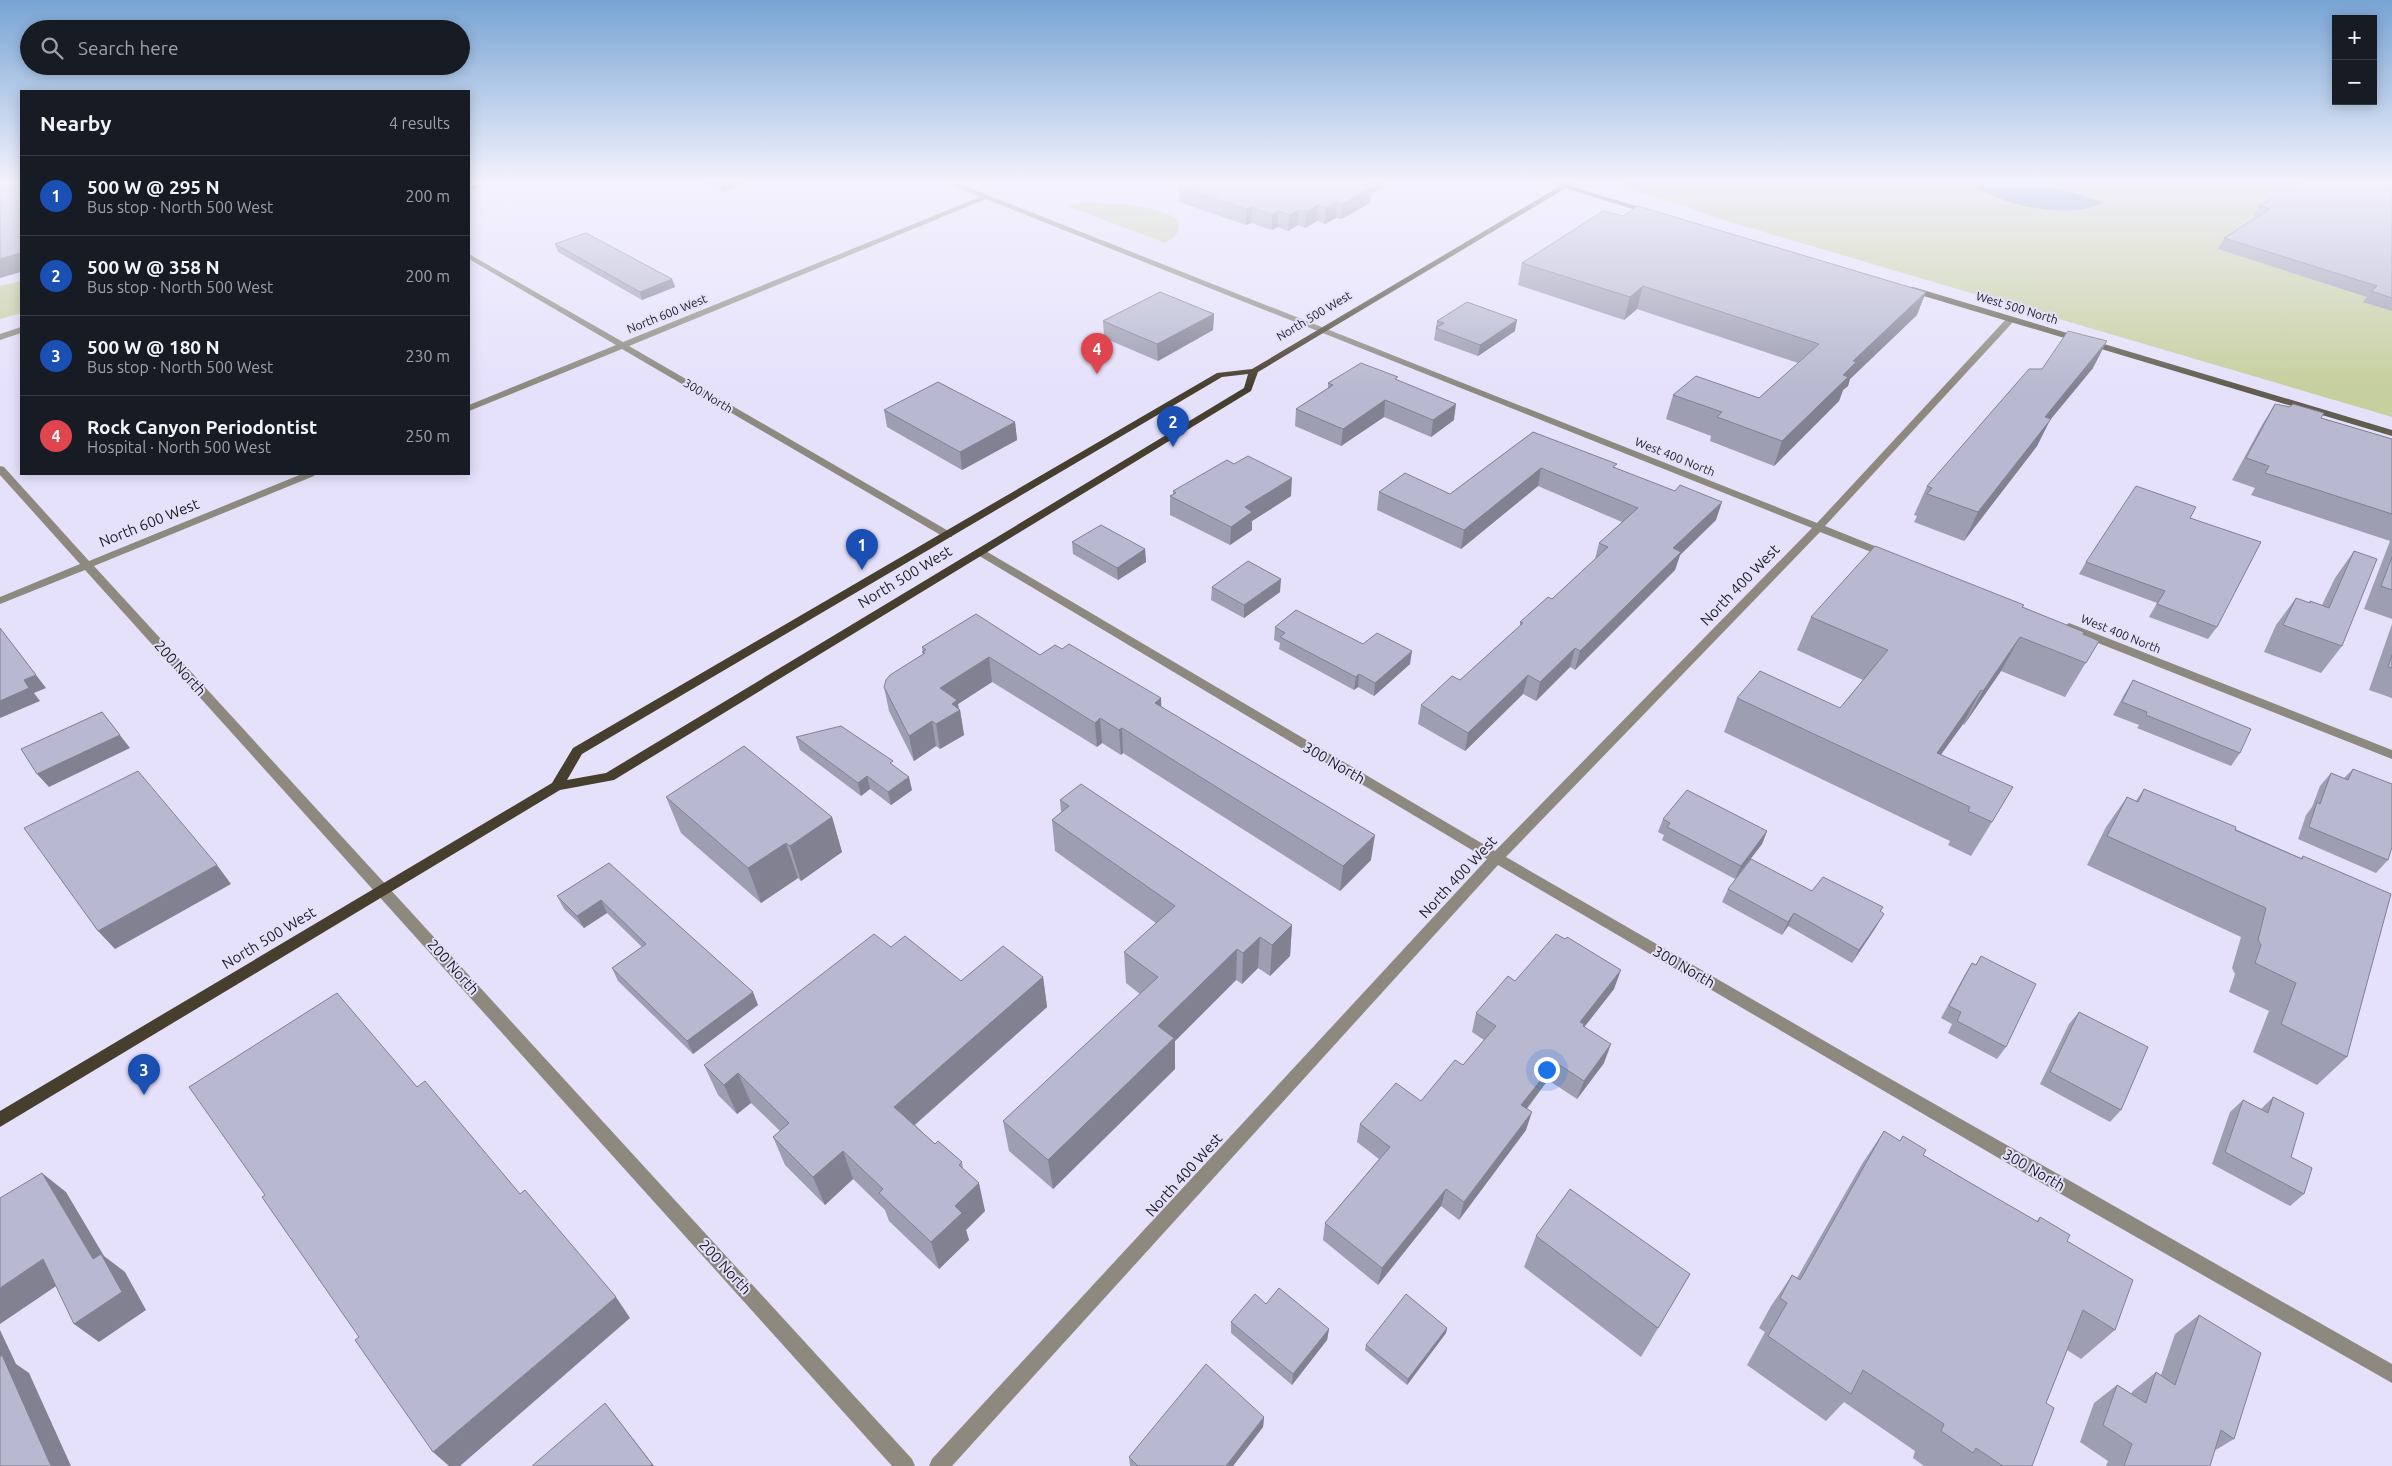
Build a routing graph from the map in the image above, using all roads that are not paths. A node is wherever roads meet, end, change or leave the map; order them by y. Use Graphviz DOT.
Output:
graph roads {
  1 [pos="855,250"];
  2 [pos="1120,250"];
  3 [pos="1456,250"];
  4 [pos="470,257"];
  5 [pos="1896,285"];
  6 [pos="2011,320"];
  7 [pos="20,330"];
  8 [pos="1321,331"];
  9 [pos="0,337"];
  10 [pos="623,345"];
  11 [pos="1254,371"];
  12 [pos="470,408"];
  13 [pos="2392,433"];
  14 [pos="0,469"];
  15 [pos="308,475"];
  16 [pos="1818,527"];
  17 [pos="948,535"];
  18 [pos="980,552"];
  19 [pos="1900,560"];
  20 [pos="87,565"];
  21 [pos="0,601"];
  22 [pos="2057,622"];
  23 [pos="2392,755"];
  24 [pos="557,786"];
  25 [pos="1497,858"];
  26 [pos="382,891"];
  27 [pos="0,1120"];
  28 [pos="2392,1374"];
  29 [pos="905,1466"];
  30 [pos="939,1466"];
  1 -- 10 [label="street, North 600 West"];
  2 -- 8 [label="street, West 400 North"];
  3 -- 8 [label="main road, North 500 West"];
  4 -- 10 [label="street, 300 North"];
  5 -- 6 [label="street, West 500 North"];
  6 -- 13 [label="street, West 500 North"];
  6 -- 16 [label="street, North 400 West"];
  7 -- 9 [label="street"];
  8 -- 11 [label="main road, North 500 West"];
  8 -- 16 [label="street, West 400 North"];
  10 -- 12 [label="street, North 600 West"];
  10 -- 17 [label="street, 300 North"];
  11 -- 17 [label="main road, North 500 West"];
  11 -- 18 [label="main road, North 500 West"];
  14 -- 20 [label="street, 200 North"];
  15 -- 20 [label="street, North 600 West"];
  16 -- 19 [label="street, West 400 North"];
  16 -- 25 [label="street, North 400 West"];
  17 -- 24 [label="main road, North 500 West"];
  18 -- 24 [label="main road, North 500 West"];
  18 -- 25 [label="street, 300 North"];
  20 -- 21 [label="street, North 600 West"];
  20 -- 26 [label="street, 200 North"];
  22 -- 23 [label="street, West 400 North"];
  24 -- 26 [label="main road, North 500 West"];
  25 -- 28 [label="street, 300 North"];
  25 -- 30 [label="street, North 400 West"];
  26 -- 27 [label="main road, North 500 West"];
  26 -- 29 [label="street, 200 North"];
}
